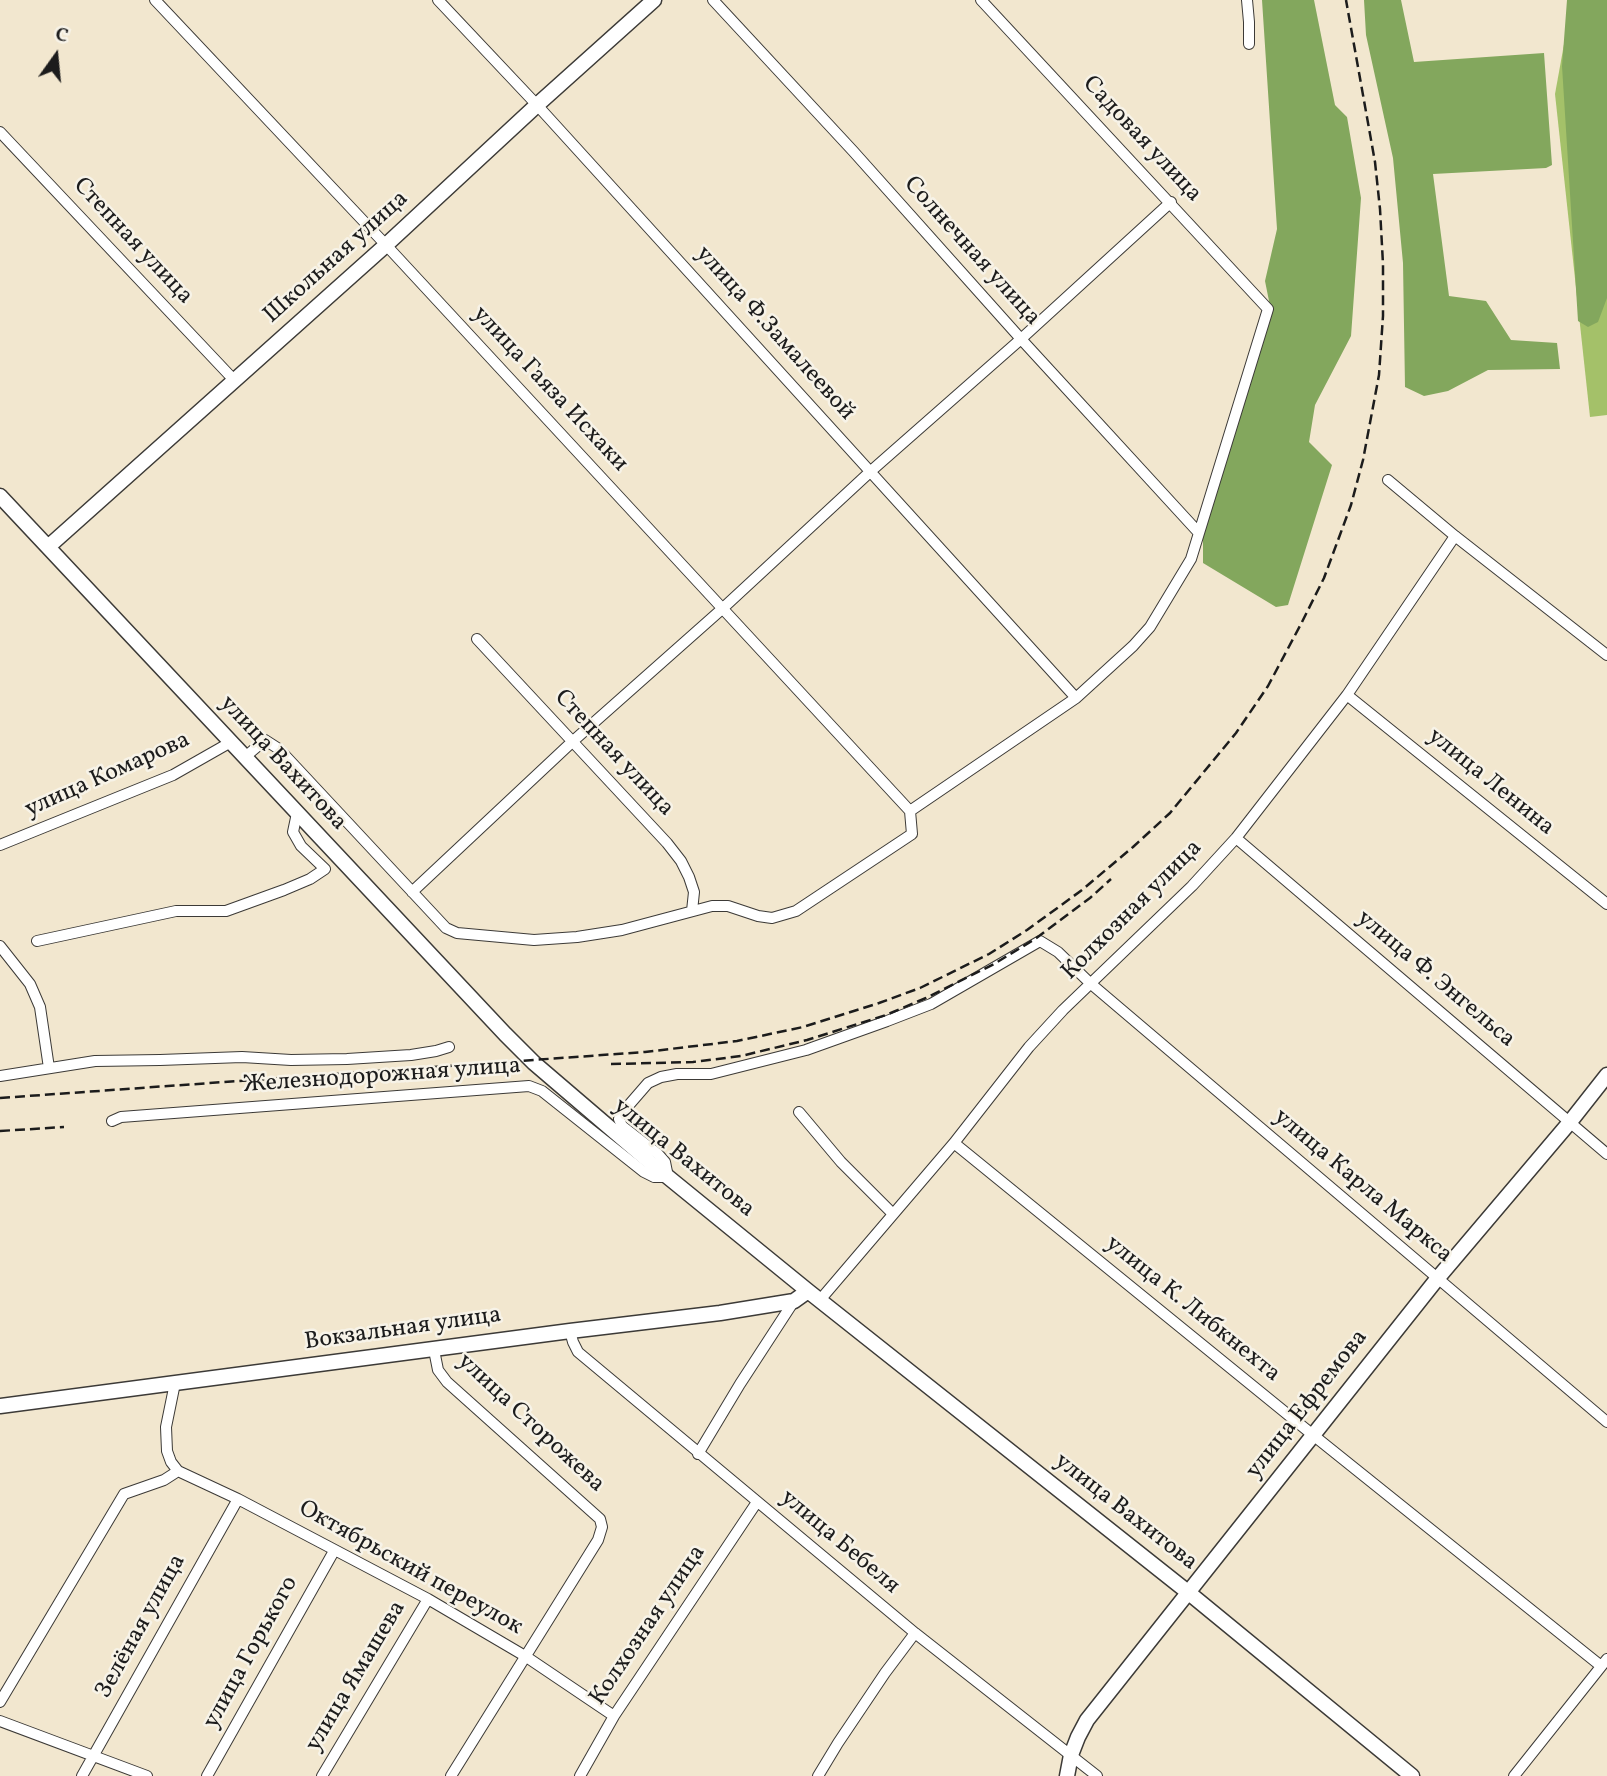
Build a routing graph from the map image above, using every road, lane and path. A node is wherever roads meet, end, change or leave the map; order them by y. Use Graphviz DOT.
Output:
graph roads {
  1 [pos="155,0"];
  2 [pos="438,0"];
  3 [pos="654,0"];
  4 [pos="713,0"];
  5 [pos="981,0"];
  6 [pos="1247,0"];
  7 [pos="1249,44"];
  8 [pos="537,105"];
  9 [pos="0,132"];
  10 [pos="1171,202"];
  11 [pos="386,245"];
  12 [pos="1021,339"];
  13 [pos="234,380"];
  14 [pos="872,471"];
  15 [pos="1388,481"];
  16 [pos="0,496"];
  17 [pos="1199,533"];
  18 [pos="1455,536"];
  19 [pos="48,547"];
  20 [pos="722,609"];
  21 [pos="477,639"];
  22 [pos="1607,654"];
  23 [pos="1347,695"];
  24 [pos="1076,698"];
  25 [pos="231,742"];
  26 [pos="572,742"];
  27 [pos="245,757"];
  28 [pos="910,811"];
  29 [pos="297,813"];
  30 [pos="1236,838"];
  31 [pos="0,845"];
  32 [pos="412,892"];
  33 [pos="1607,904"];
  34 [pos="692,911"];
  35 [pos="37,940"];
  36 [pos="0,946"];
  37 [pos="1090,983"];
  38 [pos="449,1047"];
  39 [pos="48,1068"];
  40 [pos="1607,1075"];
  41 [pos="0,1076"];
  42 [pos="799,1112"];
  43 [pos="112,1121"];
  44 [pos="1570,1122"];
  45 [pos="954,1143"];
  46 [pos="1607,1154"];
  47 [pos="667,1177"];
  48 [pos="893,1214"];
  49 [pos="1437,1279"];
  50 [pos="808,1291"];
  51 [pos="820,1300"];
  52 [pos="794,1301"];
  53 [pos="570,1331"];
  54 [pos="434,1350"];
  55 [pos="175,1383"];
  56 [pos="0,1406"];
  57 [pos="1607,1422"];
  58 [pos="1313,1435"];
  59 [pos="698,1454"];
  60 [pos="178,1471"];
  61 [pos="238,1499"];
  62 [pos="757,1502"];
  63 [pos="334,1551"];
  64 [pos="1189,1593"];
  65 [pos="428,1599"];
  66 [pos="915,1633"];
  67 [pos="526,1656"];
  68 [pos="1604,1662"];
  69 [pos="0,1702"];
  70 [pos="614,1716"];
  71 [pos="0,1721"];
  72 [pos="1071,1755"];
  73 [pos="94,1756"];
  74 [pos="82,1776"];
  75 [pos="147,1776"];
  76 [pos="207,1776"];
  77 [pos="322,1776"];
  78 [pos="451,1776"];
  79 [pos="580,1776"];
  80 [pos="818,1776"];
  81 [pos="1067,1776"];
  82 [pos="1097,1776"];
  83 [pos="1412,1776"];
  84 [pos="1514,1776"];
  1 -- 11 [label="street, улица Гаяза Исхаки"];
  2 -- 8 [label="street, улица Ф.Замалеевой"];
  3 -- 8 [label="street, Школьная улица"];
  4 -- 12 [label="street, Солнечная улица"];
  5 -- 10 [label="street, Садовая улица"];
  6 -- 7 [label="street"];
  8 -- 11 [label="street, Школьная улица"];
  8 -- 14 [label="street, улица Ф.Замалеевой"];
  9 -- 13 [label="street, Степная улица"];
  10 -- 12 [label="street"];
  10 -- 17 [label="street, Садовая улица"];
  11 -- 13 [label="street, Школьная улица"];
  11 -- 20 [label="street, улица Гаяза Исхаки"];
  12 -- 14 [label="street"];
  12 -- 17 [label="street, Солнечная улица"];
  13 -- 19 [label="street, Школьная улица"];
  14 -- 20 [label="street"];
  14 -- 24 [label="street, улица Ф.Замалеевой"];
  15 -- 18 [label="street"];
  16 -- 19 [label="street, улица Вахитова"];
  17 -- 24 [label="street"];
  18 -- 22 [label="street"];
  18 -- 23 [label="street, Колхозная улица"];
  19 -- 25 [label="street, улица Вахитова"];
  20 -- 26 [label="street"];
  20 -- 28 [label="street, улица Гаяза Исхаки"];
  21 -- 26 [label="street, Степная улица"];
  23 -- 30 [label="street, Колхозная улица"];
  23 -- 33 [label="street, улица Ленина"];
  24 -- 28 [label="street"];
  25 -- 27 [label="street, улица Вахитова"];
  25 -- 31 [label="street, улица Комарова"];
  26 -- 32 [label="street"];
  26 -- 34 [label="street, Степная улица"];
  27 -- 29 [label="street, улица Вахитова"];
  27 -- 32 [label="street"];
  28 -- 34 [label="street"];
  29 -- 35 [label="street"];
  29 -- 47 [label="street, улица Вахитова"];
  30 -- 37 [label="street, Колхозная улица"];
  30 -- 44 [label="street, улица Ф. Энгельса"];
  32 -- 34 [label="street"];
  36 -- 39 [label="street"];
  37 -- 45 [label="street, Колхозная улица"];
  37 -- 47 [label="street, улица Карла Маркса"];
  37 -- 49 [label="street, улица Карла Маркса"];
  38 -- 39 [label="street"];
  39 -- 41 [label="street"];
  40 -- 44 [label="street, улица Ефремова"];
  42 -- 48 [label="street"];
  43 -- 47 [label="street, Железнодорожная улица"];
  44 -- 46 [label="street, улица Ф. Энгельса"];
  44 -- 49 [label="street, улица Ефремова"];
  45 -- 48 [label="street, Колхозная улица"];
  45 -- 58 [label="street, улица К. Либкнехта"];
  47 -- 50 [label="street, улица Вахитова"];
  48 -- 51 [label="street, Колхозная улица"];
  49 -- 57 [label="street, улица Карла Маркса"];
  49 -- 58 [label="street, улица Ефремова"];
  50 -- 51 [label="street, улица Вахитова"];
  50 -- 52 [label="street, Вокзальная улица"];
  51 -- 64 [label="street, улица Вахитова"];
  52 -- 53 [label="street, Вокзальная улица"];
  52 -- 59 [label="street"];
  53 -- 54 [label="street, Вокзальная улица"];
  53 -- 59 [label="street, улица Бебеля"];
  54 -- 55 [label="street, Вокзальная улица"];
  54 -- 67 [label="street, улица Сторожева"];
  55 -- 56 [label="street, Вокзальная улица"];
  55 -- 60 [label="street"];
  58 -- 64 [label="street, улица Ефремова"];
  58 -- 68 [label="street, улица К. Либкнехта"];
  59 -- 62 [label="street, улица Бебеля"];
  60 -- 61 [label="street, Октябрьский переулок"];
  60 -- 69 [label="street"];
  61 -- 63 [label="street, Октябрьский переулок"];
  61 -- 73 [label="street, Зелёная улица"];
  62 -- 66 [label="street, улица Бебеля"];
  62 -- 70 [label="street, Колхозная улица"];
  63 -- 65 [label="street, Октябрьский переулок"];
  63 -- 76 [label="street, улица Горького"];
  64 -- 72 [label="street, улица Ефремова"];
  64 -- 83 [label="street, улица Вахитова"];
  65 -- 67 [label="street, Октябрьский переулок"];
  65 -- 77 [label="street, улица Ямашева"];
  66 -- 72 [label="street, улица Бебеля"];
  66 -- 80 [label="street"];
  67 -- 70 [label="street, Октябрьский переулок"];
  67 -- 78 [label="street"];
  68 -- 84 [label="street"];
  70 -- 79 [label="street, Колхозная улица"];
  71 -- 73 [label="street"];
  72 -- 81 [label="street, улица Ефремова"];
  72 -- 82 [label="street, улица Бебеля"];
  73 -- 74 [label="street, Зелёная улица"];
  73 -- 75 [label="street"];
}
